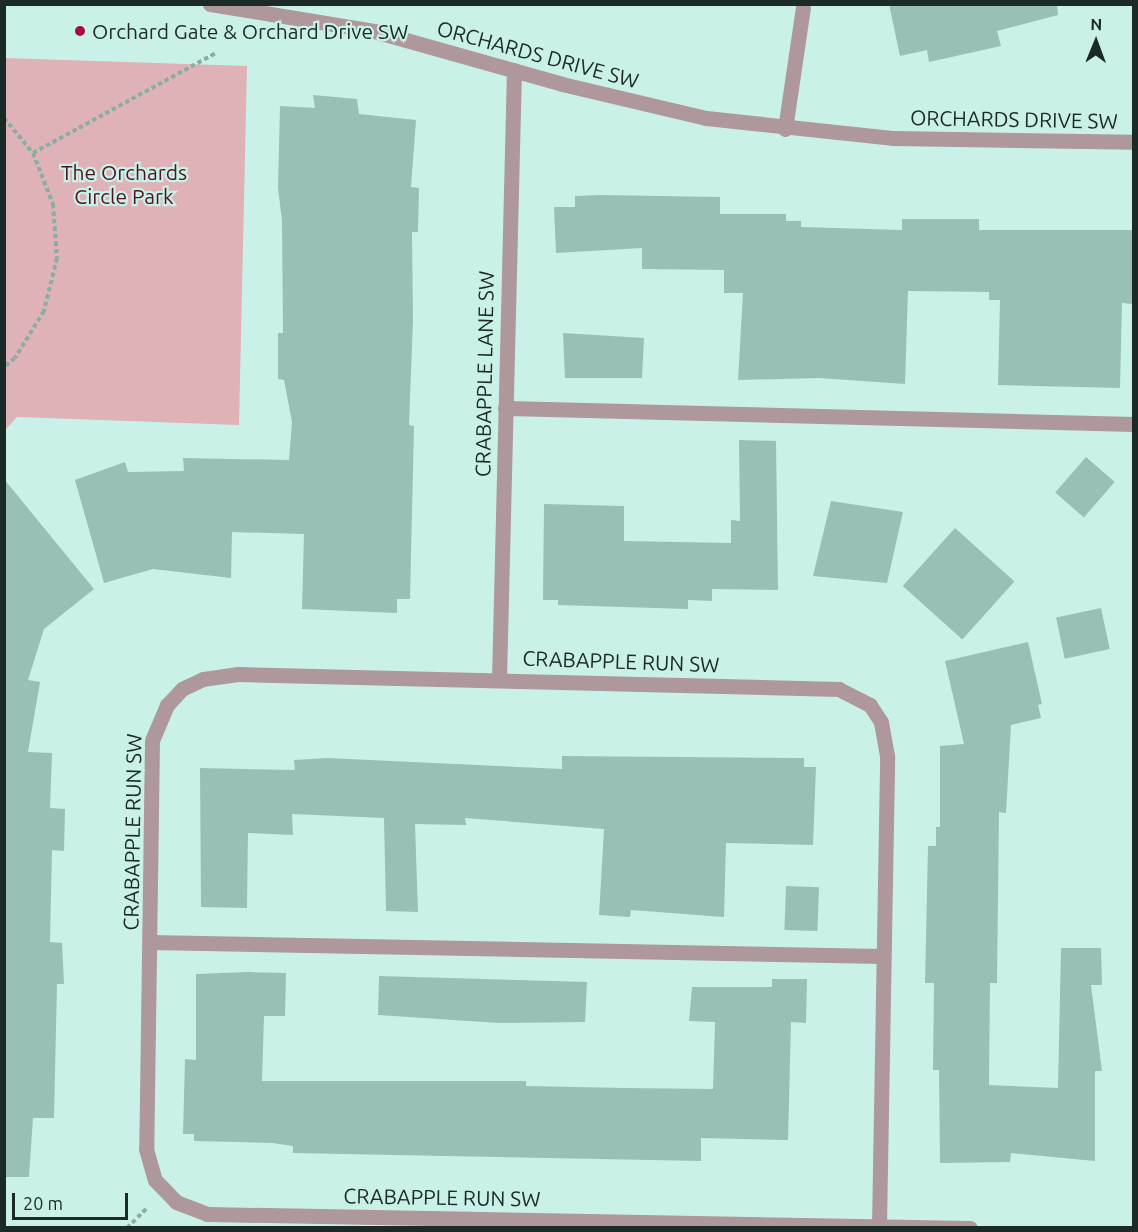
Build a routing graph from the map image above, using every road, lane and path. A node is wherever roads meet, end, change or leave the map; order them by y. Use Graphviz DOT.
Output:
graph roads {
  1 [pos="210,4"];
  2 [pos="803,8"];
  3 [pos="216,53"];
  4 [pos="514,70"];
  5 [pos="4,118"];
  6 [pos="785,129"];
  7 [pos="1134,142"];
  8 [pos="33,153"];
  9 [pos="4,367"];
  10 [pos="505,408"];
  11 [pos="1134,424"];
  12 [pos="499,679"];
  13 [pos="150,942"];
  14 [pos="883,956"];
  15 [pos="879,1226"];
  16 [pos="970,1227"];
  1 -- 4 [label="street, ORCHARDS DRIVE SW"];
  2 -- 6 [label="street"];
  3 -- 8 [label="path"];
  4 -- 6 [label="street, ORCHARDS DRIVE SW"];
  4 -- 10 [label="street, CRABAPPLE LANE SW"];
  5 -- 8 [label="path"];
  6 -- 7 [label="street, ORCHARDS DRIVE SW"];
  8 -- 9 [label="path"];
  10 -- 11 [label="street"];
  10 -- 12 [label="street, CRABAPPLE LANE SW"];
  12 -- 13 [label="street, CRABAPPLE RUN SW"];
  12 -- 14 [label="street, CRABAPPLE RUN SW"];
  13 -- 14 [label="street"];
  13 -- 15 [label="street, CRABAPPLE RUN SW"];
  14 -- 15 [label="street, CRABAPPLE RUN SW"];
  15 -- 16 [label="street, CRABAPPLE RUN SW"];
}
